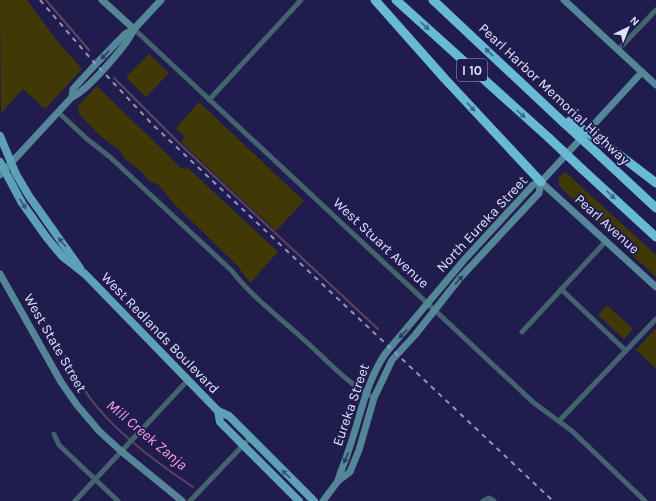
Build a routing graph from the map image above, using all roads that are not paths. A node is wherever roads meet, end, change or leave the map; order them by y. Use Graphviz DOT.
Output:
graph roads {
  1 [pos="102,0"];
  2 [pos="161,0"];
  3 [pos="301,0"];
  4 [pos="375,0"];
  5 [pos="396,0"];
  6 [pos="433,0"];
  7 [pos="564,0"];
  8 [pos="656,10"];
  9 [pos="134,29"];
  10 [pos="618,50"];
  11 [pos="642,72"];
  12 [pos="656,85"];
  13 [pos="209,100"];
  14 [pos="58,112"];
  15 [pos="567,122"];
  16 [pos="0,136"];
  17 [pos="0,162"];
  18 [pos="11,162"];
  19 [pos="2,173"];
  20 [pos="541,182"];
  21 [pos="656,183"];
  22 [pos="656,208"];
  23 [pos="656,237"];
  24 [pos="606,241"];
  25 [pos="0,274"];
  26 [pos="84,274"];
  27 [pos="656,287"];
  28 [pos="561,289"];
  29 [pos="427,304"];
  30 [pos="434,310"];
  31 [pos="656,319"];
  32 [pos="522,332"];
  33 [pos="626,351"];
  34 [pos="188,380"];
  35 [pos="366,394"];
  36 [pos="374,398"];
  37 [pos="218,411"];
  38 [pos="559,421"];
  39 [pos="54,434"];
  40 [pos="250,438"];
  41 [pos="242,446"];
  42 [pos="121,451"];
  43 [pos="95,479"];
  44 [pos="338,482"];
  45 [pos="484,500"];
  46 [pos="75,501"];
  47 [pos="118,501"];
  48 [pos="182,501"];
  49 [pos="190,501"];
  50 [pos="299,501"];
  51 [pos="314,501"];
  52 [pos="323,501"];
  53 [pos="494,501"];
  54 [pos="645,501"];
  1 -- 9 [label="street, West Stuart Avenue"];
  2 -- 9 [label="street"];
  3 -- 13 [label="street"];
  4 -- 20 [label="highway, one-way"];
  5 -- 23 [label="highway, I 10, one-way, bridge"];
  15 -- 6 [label="highway, Pearl Harbor Memorial Highway / I 10, one-way"];
  7 -- 10 [label="street"];
  8 -- 10 [label="street"];
  9 -- 13 [label="street, West Stuart Avenue"];
  9 -- 14 [label="street"];
  10 -- 11 [label="street"];
  11 -- 12 [label="street"];
  11 -- 20 [label="street"];
  13 -- 29 [label="street, West Stuart Avenue"];
  14 -- 18 [label="street"];
  14 -- 35 [label="street"];
  15 -- 21 [label="highway, bridge"];
  15 -- 22 [label="highway, Pearl Harbor Memorial Highway / I 10, bridge"];
  16 -- 18 [label="main road, West Redlands Boulevard"];
  17 -- 19 [label="main road, West Redlands Boulevard"];
  18 -- 19 [label="street"];
  26 -- 18 [label="main road, West Redlands Boulevard, one-way"];
  19 -- 26 [label="main road, West Redlands Boulevard, one-way"];
  20 -- 24 [label="street, Pearl Avenue"];
  20 -- 29 [label="street, North Eureka Street"];
  30 -- 20 [label="street, North Eureka Street, one-way"];
  24 -- 27 [label="street, Pearl Avenue"];
  24 -- 28 [label="street"];
  25 -- 42 [label="street, West State Street"];
  26 -- 34 [label="main road, West Redlands Boulevard"];
  28 -- 32 [label="street"];
  28 -- 33 [label="street"];
  29 -- 30 [label="street, West Stuart Avenue"];
  29 -- 35 [label="street, Eureka Street, one-way"];
  30 -- 36 [label="street, Eureka Street"];
  30 -- 38 [label="street, West Stuart Avenue"];
  31 -- 33 [label="street"];
  33 -- 38 [label="street"];
  34 -- 37 [label="main road, West Redlands Boulevard"];
  34 -- 42 [label="street"];
  35 -- 36 [label="street"];
  35 -- 44 [label="street, Eureka Street, one-way"];
  36 -- 44 [label="street, Eureka Street"];
  37 -- 40 [label="main road, West Redlands Boulevard"];
  37 -- 41 [label="main road, West Redlands Boulevard"];
  38 -- 54 [label="street, West Stuart Avenue"];
  39 -- 43 [label="street"];
  40 -- 41 [label="street"];
  51 -- 40 [label="main road, West Redlands Boulevard, one-way"];
  41 -- 49 [label="street"];
  41 -- 50 [label="main road, West Redlands Boulevard"];
  42 -- 43 [label="street"];
  42 -- 48 [label="street, West State Street"];
  43 -- 46 [label="street"];
  43 -- 47 [label="street"];
  44 -- 52 [label="street, Eureka Street"];
  45 -- 53 [label="street"];
}
